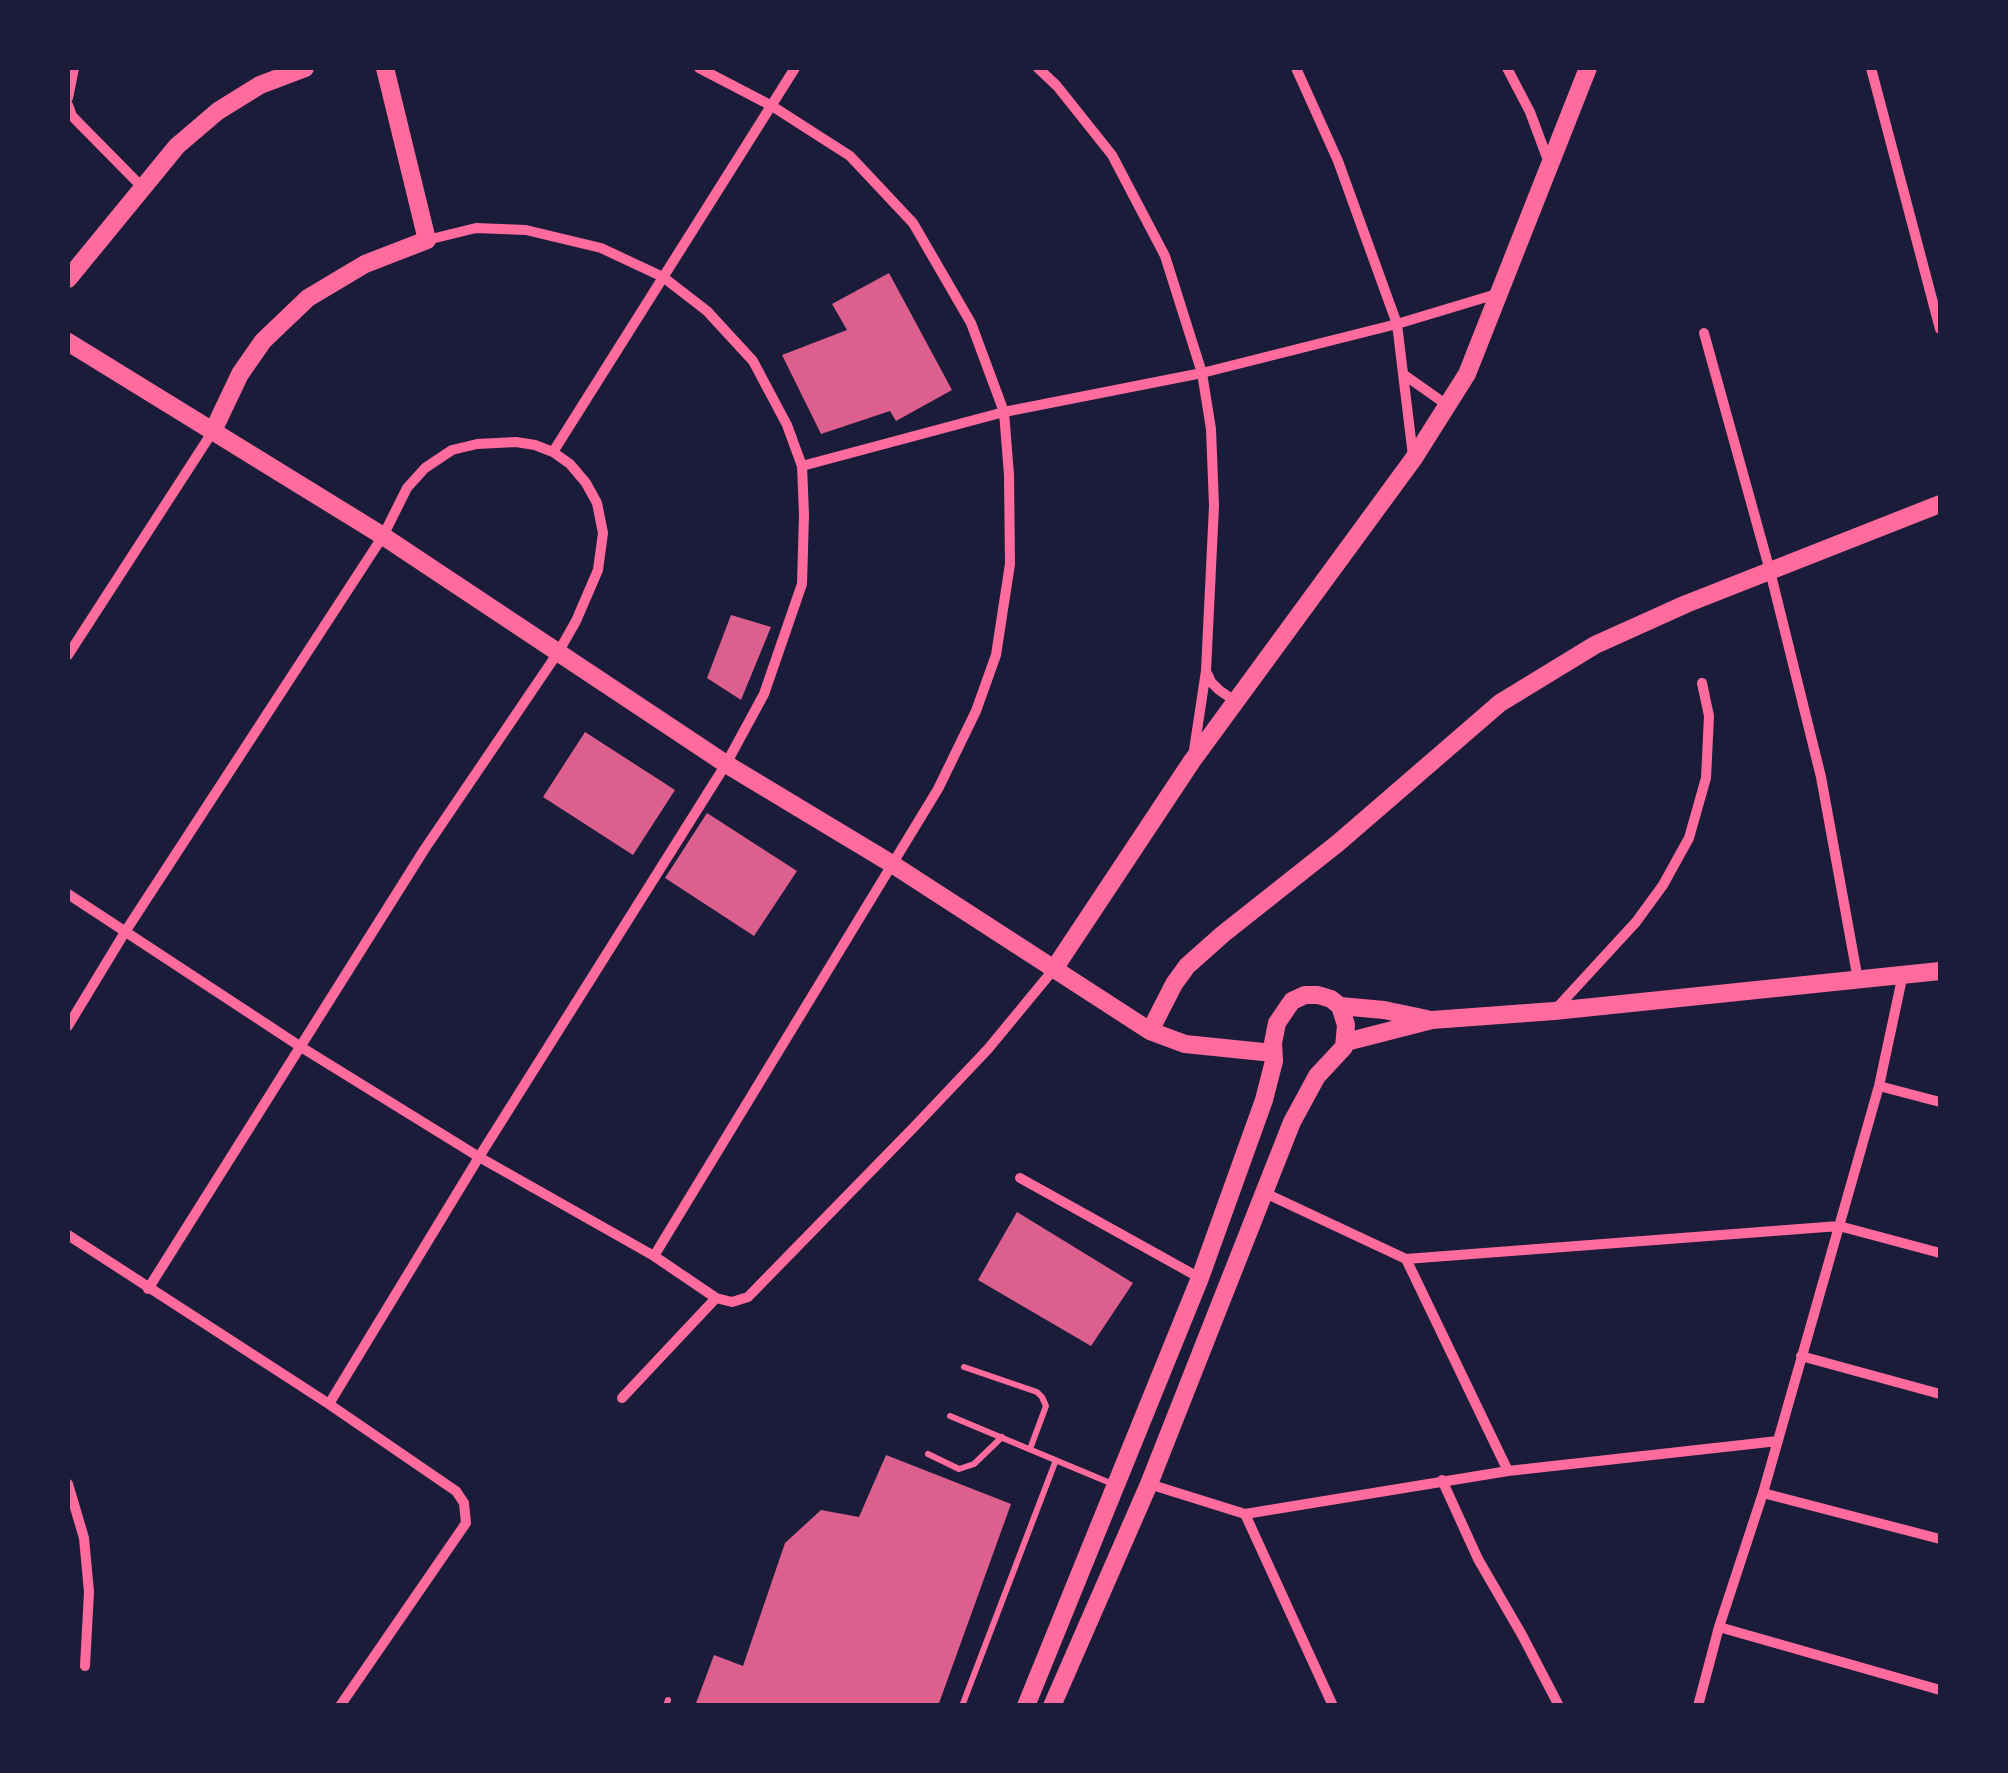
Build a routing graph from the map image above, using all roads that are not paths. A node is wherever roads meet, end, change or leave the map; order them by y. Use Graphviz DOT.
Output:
graph roads {
  1 [pos="74,68"];
  2 [pos="304,68"];
  3 [pos="385,68"];
  4 [pos="699,68"];
  5 [pos="796,68"];
  6 [pos="1038,68"];
  7 [pos="1296,68"];
  8 [pos="1508,68"];
  9 [pos="1588,68"];
  10 [pos="1871,68"];
  11 [pos="68,102"];
  12 [pos="772,106"];
  13 [pos="1550,164"];
  14 [pos="142,187"];
  15 [pos="428,240"];
  16 [pos="663,277"];
  17 [pos="68,280"];
  18 [pos="1500,293"];
  19 [pos="1397,324"];
  20 [pos="1940,329"];
  21 [pos="1704,333"];
  22 [pos="68,342"];
  23 [pos="1202,372"];
  24 [pos="1403,374"];
  25 [pos="1447,406"];
  26 [pos="1004,412"];
  27 [pos="213,431"];
  28 [pos="553,452"];
  29 [pos="1414,458"];
  30 [pos="802,466"];
  31 [pos="1940,504"];
  32 [pos="383,536"];
  33 [pos="1770,570"];
  34 [pos="559,651"];
  35 [pos="68,655"];
  36 [pos="1206,671"];
  37 [pos="1702,683"];
  38 [pos="1235,701"];
  39 [pos="1192,761"];
  40 [pos="726,764"];
  41 [pos="892,864"];
  42 [pos="68,894"];
  43 [pos="125,932"];
  44 [pos="1054,969"];
  45 [pos="1940,971"];
  46 [pos="1903,974"];
  47 [pos="1858,980"];
  48 [pos="1340,1006"];
  49 [pos="1554,1011"];
  50 [pos="1432,1020"];
  51 [pos="68,1026"];
  52 [pos="1150,1030"];
  53 [pos="1346,1042"];
  54 [pos="301,1047"];
  55 [pos="1274,1053"];
  56 [pos="1879,1086"];
  57 [pos="1940,1102"];
  58 [pos="480,1157"];
  59 [pos="1020,1178"];
  60 [pos="1265,1193"];
  61 [pos="1839,1226"];
  62 [pos="68,1234"];
  63 [pos="1940,1253"];
  64 [pos="654,1256"];
  65 [pos="1406,1258"];
  66 [pos="1200,1278"];
  67 [pos="148,1289"];
  68 [pos="716,1298"];
  69 [pos="1801,1356"];
  70 [pos="964,1367"];
  71 [pos="1940,1394"];
  72 [pos="622,1398"];
  73 [pos="329,1404"];
  74 [pos="950,1416"];
  75 [pos="1002,1437"];
  76 [pos="1778,1441"];
  77 [pos="1030,1449"];
  78 [pos="928,1454"];
  79 [pos="1056,1460"];
  80 [pos="1508,1471"];
  81 [pos="1442,1480"];
  82 [pos="68,1484"];
  83 [pos="1149,1484"];
  84 [pos="1116,1485"];
  85 [pos="1764,1492"];
  86 [pos="1245,1514"];
  87 [pos="1940,1539"];
  88 [pos="1719,1627"];
  89 [pos="85,1666"];
  90 [pos="1940,1690"];
  91 [pos="1327,1693"];
  92 [pos="340,1706"];
  93 [pos="962,1706"];
  94 [pos="1026,1706"];
  95 [pos="1052,1706"];
  96 [pos="1323,1706"];
  97 [pos="1332,1706"];
  98 [pos="1559,1706"];
  99 [pos="1698,1706"];
  1 -- 11 [label="street"];
  2 -- 14 [label="main road"];
  3 -- 15 [label="main road"];
  4 -- 12 [label="street"];
  5 -- 12 [label="street"];
  6 -- 23 [label="street"];
  7 -- 19 [label="street"];
  8 -- 13 [label="street"];
  9 -- 13 [label="main road"];
  10 -- 20 [label="street"];
  11 -- 14 [label="street"];
  12 -- 16 [label="street"];
  12 -- 26 [label="street"];
  13 -- 18 [label="main road"];
  14 -- 17 [label="main road"];
  15 -- 16 [label="street"];
  15 -- 27 [label="main road"];
  16 -- 28 [label="street"];
  16 -- 30 [label="street"];
  18 -- 19 [label="street"];
  18 -- 25 [label="main road"];
  19 -- 23 [label="street"];
  19 -- 24 [label="street"];
  21 -- 33 [label="street"];
  22 -- 27 [label="main road"];
  23 -- 26 [label="street"];
  23 -- 36 [label="street"];
  24 -- 25 [label="street"];
  24 -- 29 [label="street"];
  25 -- 29 [label="main road"];
  26 -- 30 [label="street"];
  26 -- 41 [label="street"];
  27 -- 32 [label="main road"];
  27 -- 35 [label="street"];
  28 -- 32 [label="street"];
  28 -- 34 [label="street"];
  29 -- 38 [label="main road"];
  30 -- 40 [label="street"];
  31 -- 33 [label="main road"];
  32 -- 34 [label="main road"];
  32 -- 43 [label="street"];
  33 -- 47 [label="street"];
  33 -- 52 [label="main road"];
  34 -- 40 [label="main road"];
  34 -- 54 [label="street"];
  36 -- 38 [label="street"];
  36 -- 39 [label="street"];
  37 -- 49 [label="street"];
  38 -- 39 [label="main road"];
  39 -- 44 [label="main road"];
  40 -- 41 [label="main road"];
  40 -- 58 [label="street"];
  41 -- 44 [label="main road"];
  41 -- 64 [label="street"];
  42 -- 43 [label="street"];
  43 -- 51 [label="street"];
  43 -- 54 [label="street"];
  44 -- 52 [label="main road"];
  44 -- 68 [label="street"];
  45 -- 46 [label="main road"];
  46 -- 47 [label="main road"];
  46 -- 56 [label="street"];
  47 -- 49 [label="main road"];
  48 -- 50 [label="main road"];
  48 -- 53 [label="main road"];
  48 -- 55 [label="main road"];
  49 -- 50 [label="main road"];
  50 -- 53 [label="main road"];
  52 -- 55 [label="main road"];
  53 -- 60 [label="main road"];
  54 -- 58 [label="street"];
  54 -- 67 [label="street"];
  55 -- 66 [label="main road"];
  56 -- 57 [label="street"];
  56 -- 61 [label="street"];
  58 -- 64 [label="street"];
  58 -- 73 [label="street"];
  59 -- 66 [label="street"];
  60 -- 65 [label="street"];
  60 -- 83 [label="main road"];
  61 -- 63 [label="street"];
  61 -- 65 [label="street"];
  61 -- 69 [label="street"];
  62 -- 67 [label="street"];
  64 -- 68 [label="street"];
  65 -- 80 [label="street"];
  66 -- 84 [label="main road"];
  67 -- 73 [label="street"];
  68 -- 72 [label="street"];
  69 -- 71 [label="street"];
  69 -- 76 [label="street"];
  70 -- 77 [label="lane"];
  73 -- 92 [label="street"];
  74 -- 75 [label="lane"];
  75 -- 77 [label="lane"];
  75 -- 78 [label="lane"];
  76 -- 80 [label="street"];
  76 -- 85 [label="street"];
  77 -- 79 [label="lane"];
  79 -- 84 [label="lane"];
  79 -- 93 [label="lane"];
  80 -- 81 [label="street"];
  81 -- 86 [label="street"];
  81 -- 98 [label="street"];
  82 -- 89 [label="street"];
  83 -- 86 [label="street"];
  83 -- 95 [label="main road"];
  84 -- 94 [label="main road"];
  85 -- 87 [label="street"];
  85 -- 88 [label="street"];
  86 -- 91 [label="street"];
  88 -- 90 [label="street"];
  88 -- 99 [label="street"];
  91 -- 96 [label="street"];
  91 -- 97 [label="street"];
}
